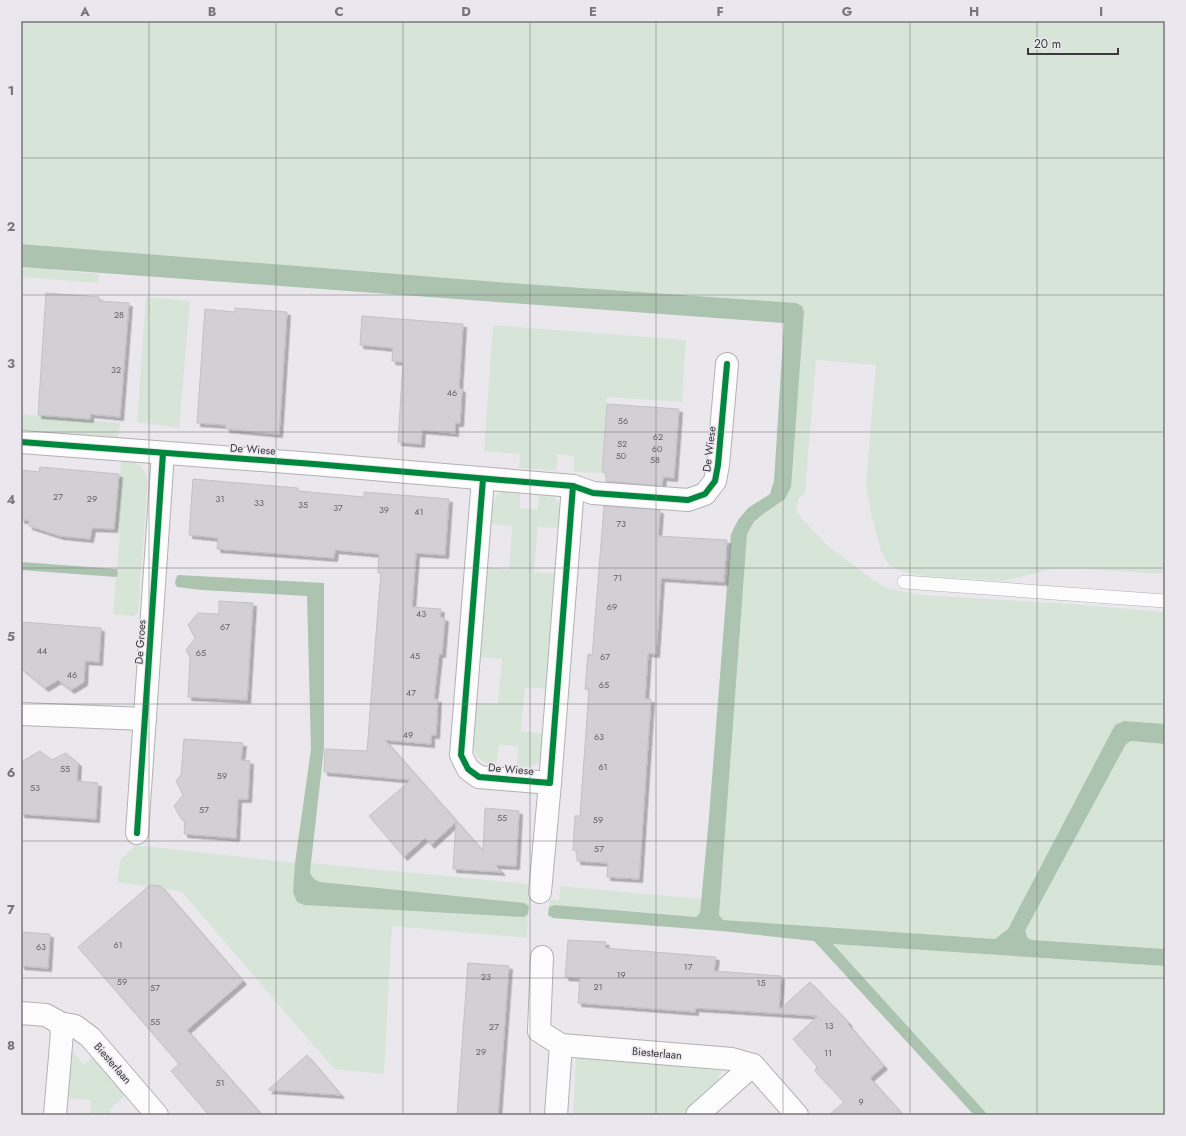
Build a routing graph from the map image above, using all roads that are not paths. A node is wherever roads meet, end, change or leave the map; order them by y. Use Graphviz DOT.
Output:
graph roads {
  1 [pos="727,364"];
  2 [pos="21,442"];
  3 [pos="163,453"];
  4 [pos="484,479"];
  5 [pos="574,486"];
  6 [pos="904,582"];
  7 [pos="1165,601"];
  8 [pos="21,714"];
  9 [pos="145,719"];
  10 [pos="550,783"];
  11 [pos="136,832"];
  12 [pos="540,892"];
  13 [pos="542,957"];
  14 [pos="21,1013"];
  15 [pos="60,1023"];
  16 [pos="561,1045"];
  17 [pos="753,1065"];
  18 [pos="55,1115"];
  19 [pos="157,1115"];
  20 [pos="556,1115"];
  21 [pos="697,1115"];
  22 [pos="797,1115"];
  1 -- 5 [label="street, De Wiese"];
  2 -- 3 [label="street, De Wiese"];
  3 -- 4 [label="street, De Wiese"];
  3 -- 9 [label="street, De Groes"];
  4 -- 5 [label="street, De Wiese"];
  4 -- 10 [label="street, De Wiese"];
  5 -- 10 [label="street"];
  6 -- 7 [label="lane"];
  8 -- 9 [label="street"];
  9 -- 11 [label="street, De Groes"];
  10 -- 12 [label="street"];
  13 -- 16 [label="street, Biesterlaan"];
  14 -- 15 [label="street, Biesterlaan"];
  15 -- 18 [label="street"];
  15 -- 19 [label="street, Biesterlaan"];
  16 -- 17 [label="street, Biesterlaan"];
  16 -- 20 [label="street"];
  17 -- 21 [label="street"];
  17 -- 22 [label="street"];
}
